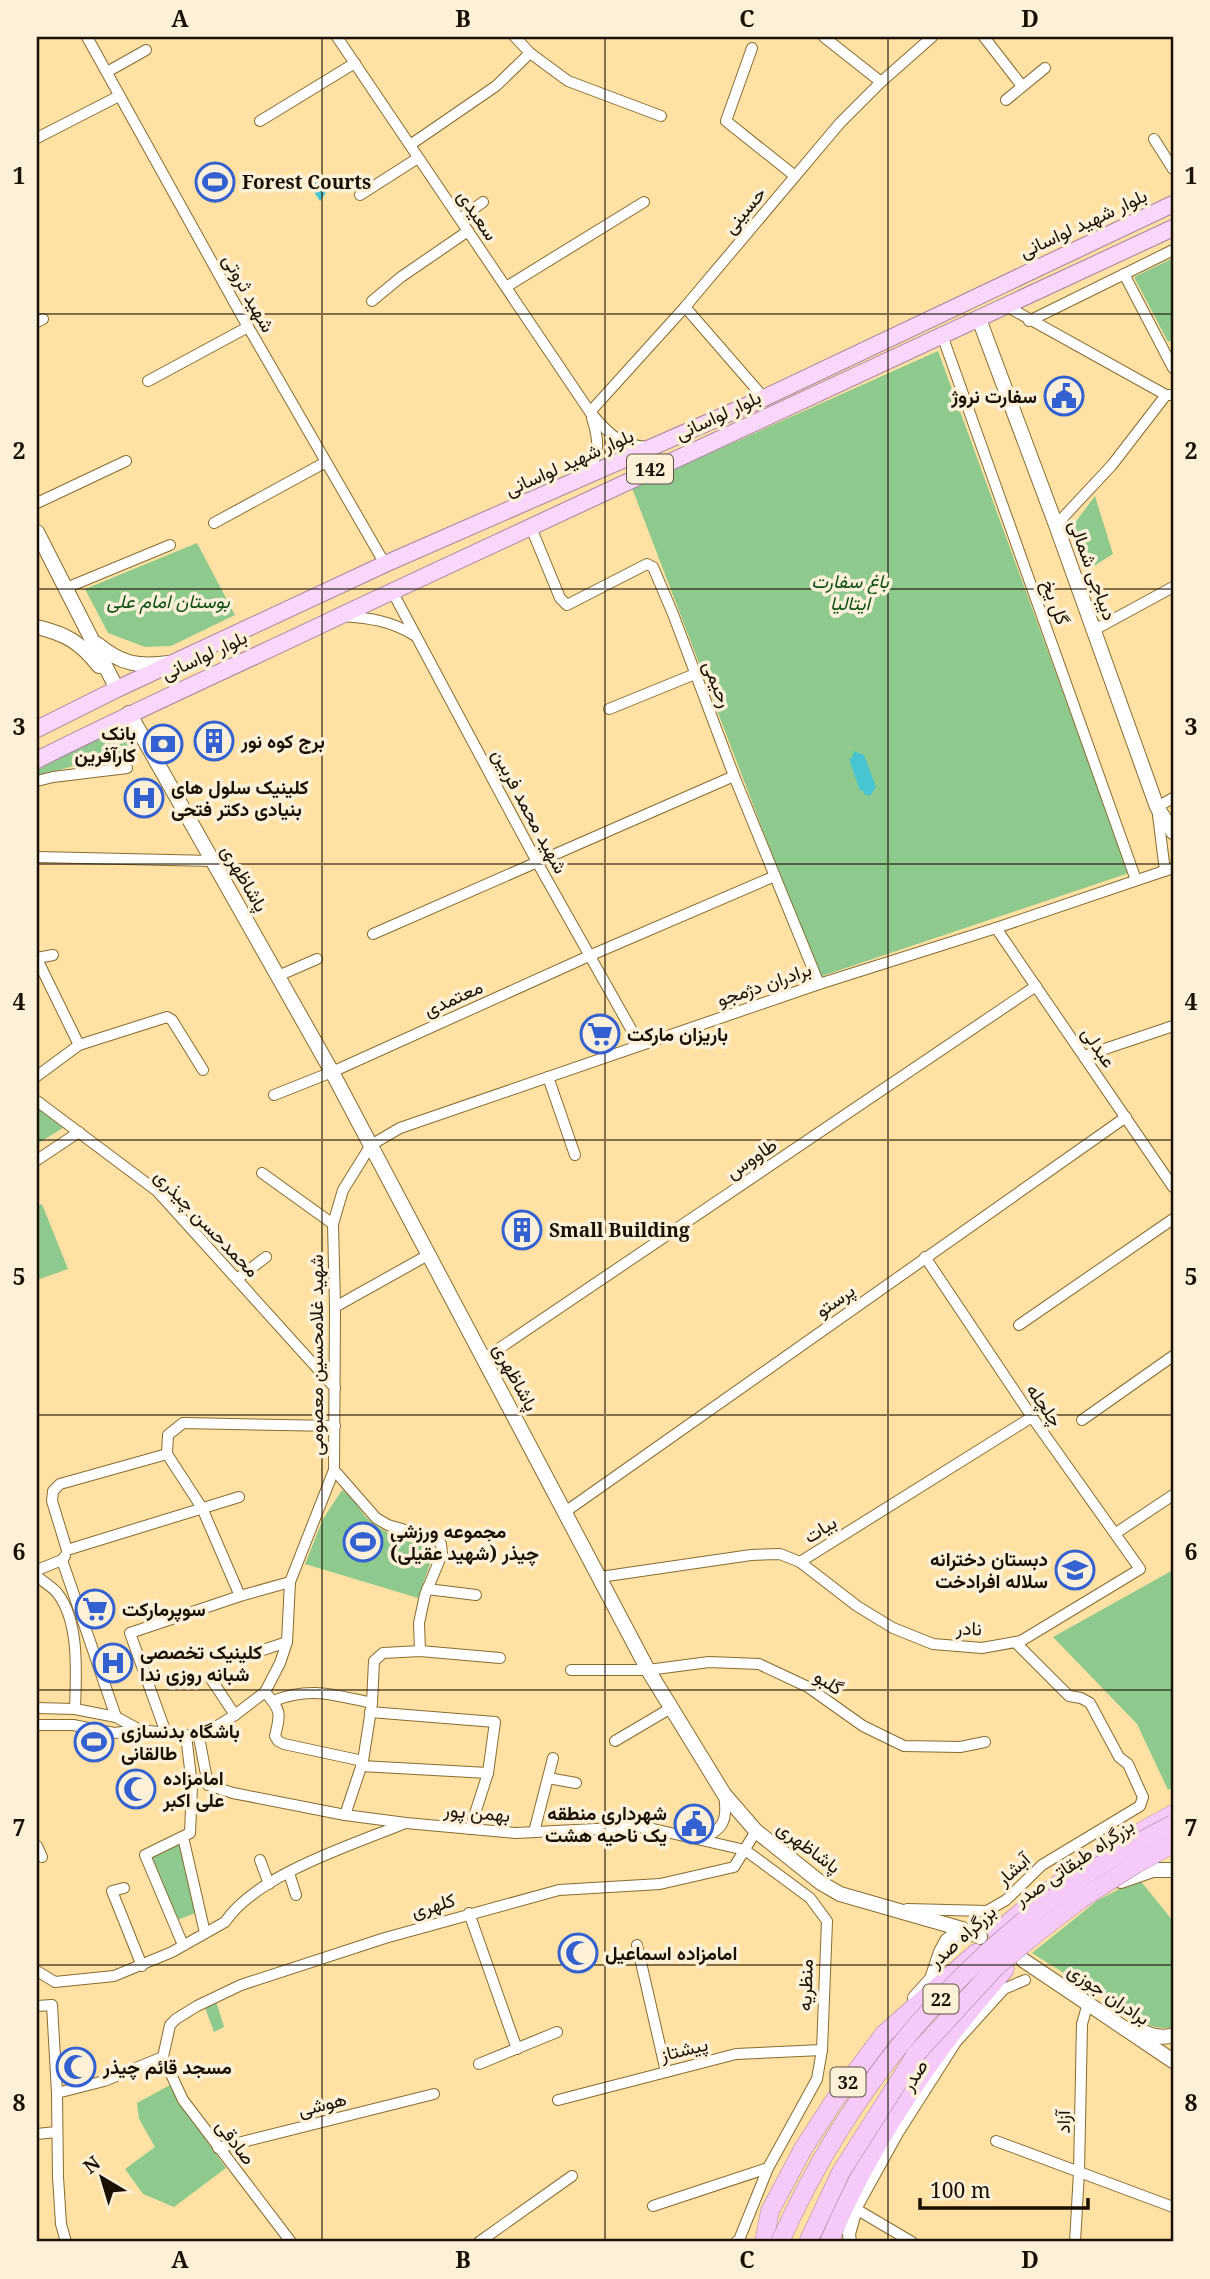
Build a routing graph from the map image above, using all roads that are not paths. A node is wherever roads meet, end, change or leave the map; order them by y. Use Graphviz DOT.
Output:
graph roads {
  1 [pos="87,37"];
  2 [pos="337,37"];
  3 [pos="515,37"];
  4 [pos="824,37"];
  5 [pos="932,37"];
  6 [pos="984,37"];
  7 [pos="752,48"];
  8 [pos="146,51"];
  9 [pos="530,53"];
  10 [pos="355,63"];
  11 [pos="1045,68"];
  12 [pos="107,72"];
  13 [pos="881,82"];
  14 [pos="1022,86"];
  15 [pos="119,96"];
  16 [pos="1006,100"];
  17 [pos="661,116"];
  18 [pos="260,121"];
  19 [pos="37,138"];
  20 [pos="1154,139"];
  21 [pos="410,145"];
  22 [pos="418,158"];
  23 [pos="1173,169"];
  24 [pos="795,176"];
  25 [pos="360,195"];
  26 [pos="483,202"];
  27 [pos="644,202"];
  28 [pos="1173,204"];
  29 [pos="460,219"];
  30 [pos="1173,228"];
  31 [pos="468,231"];
  32 [pos="1173,250"];
  33 [pos="1124,274"];
  34 [pos="506,286"];
  35 [pos="372,301"];
  36 [pos="1006,306"];
  37 [pos="685,307"];
  38 [pos="979,319"];
  39 [pos="1029,320"];
  40 [pos="248,327"];
  41 [pos="942,335"];
  42 [pos="1169,350"];
  43 [pos="1173,368"];
  44 [pos="148,381"];
  45 [pos="1170,395"];
  46 [pos="764,398"];
  47 [pos="590,412"];
  48 [pos="653,447"];
  49 [pos="126,461"];
  50 [pos="326,462"];
  51 [pos="579,481"];
  52 [pos="37,503"];
  53 [pos="214,523"];
  54 [pos="530,525"];
  55 [pos="1056,525"];
  56 [pos="37,532"];
  57 [pos="170,545"];
  58 [pos="386,564"];
  59 [pos="1173,587"];
  60 [pos="66,588"];
  61 [pos="393,591"];
  62 [pos="76,608"];
  63 [pos="340,616"];
  64 [pos="37,627"];
  65 [pos="246,629"];
  66 [pos="1094,630"];
  67 [pos="62,634"];
  68 [pos="416,636"];
  69 [pos="93,641"];
  70 [pos="174,662"];
  71 [pos="695,674"];
  72 [pos="186,687"];
  73 [pos="117,689"];
  74 [pos="609,709"];
  75 [pos="129,713"];
  76 [pos="37,729"];
  77 [pos="37,760"];
  78 [pos="127,768"];
  79 [pos="734,776"];
  80 [pos="37,781"];
  81 [pos="1173,798"];
  82 [pos="1157,807"];
  83 [pos="1173,832"];
  84 [pos="37,856"];
  85 [pos="213,861"];
  86 [pos="537,862"];
  87 [pos="1169,869"];
  88 [pos="775,876"];
  89 [pos="1136,880"];
  90 [pos="996,928"];
  91 [pos="373,934"];
  92 [pos="54,955"];
  93 [pos="589,956"];
  94 [pos="37,958"];
  95 [pos="317,960"];
  96 [pos="278,976"];
  97 [pos="819,984"];
  98 [pos="1036,986"];
  99 [pos="1173,1026"];
  100 [pos="79,1045"];
  101 [pos="640,1045"];
  102 [pos="1084,1056"];
  103 [pos="203,1070"];
  104 [pos="332,1072"];
  105 [pos="37,1076"];
  106 [pos="548,1077"];
  107 [pos="274,1095"];
  108 [pos="37,1101"];
  109 [pos="1126,1117"];
  110 [pos="79,1132"];
  111 [pos="371,1145"];
  112 [pos="575,1155"];
  113 [pos="37,1160"];
  114 [pos="262,1173"];
  115 [pos="1173,1187"];
  116 [pos="1173,1219"];
  117 [pos="333,1224"];
  118 [pos="428,1255"];
  119 [pos="266,1257"];
  120 [pos="925,1257"];
  121 [pos="237,1279"];
  122 [pos="335,1307"];
  123 [pos="1019,1325"];
  124 [pos="1173,1356"];
  125 [pos="485,1358"];
  126 [pos="335,1388"];
  127 [pos="1032,1417"];
  128 [pos="1082,1420"];
  129 [pos="335,1426"];
  130 [pos="167,1454"];
  131 [pos="334,1470"];
  132 [pos="1173,1495"];
  133 [pos="239,1497"];
  134 [pos="202,1508"];
  135 [pos="565,1512"];
  136 [pos="1116,1533"];
  137 [pos="65,1555"];
  138 [pos="800,1562"];
  139 [pos="1140,1569"];
  140 [pos="37,1570"];
  141 [pos="37,1576"];
  142 [pos="600,1577"];
  143 [pos="290,1582"];
  144 [pos="427,1590"];
  145 [pos="476,1595"];
  146 [pos="240,1596"];
  147 [pos="287,1642"];
  148 [pos="1014,1642"];
  149 [pos="420,1651"];
  150 [pos="239,1658"];
  151 [pos="500,1658"];
  152 [pos="571,1670"];
  153 [pos="648,1670"];
  154 [pos="211,1679"];
  155 [pos="265,1692"];
  156 [pos="273,1701"];
  157 [pos="371,1707"];
  158 [pos="37,1708"];
  159 [pos="75,1709"];
  160 [pos="671,1709"];
  161 [pos="235,1715"];
  162 [pos="116,1717"];
  163 [pos="37,1725"];
  164 [pos="140,1730"];
  165 [pos="166,1733"];
  166 [pos="186,1735"];
  167 [pos="200,1737"];
  168 [pos="615,1741"];
  169 [pos="985,1742"];
  170 [pos="553,1758"];
  171 [pos="362,1764"];
  172 [pos="488,1773"];
  173 [pos="548,1778"];
  174 [pos="576,1783"];
  175 [pos="208,1785"];
  176 [pos="192,1786"];
  177 [pos="724,1794"];
  178 [pos="1173,1814"];
  179 [pos="345,1815"];
  180 [pos="407,1823"];
  181 [pos="1173,1824"];
  182 [pos="470,1829"];
  183 [pos="757,1831"];
  184 [pos="534,1832"];
  185 [pos="183,1837"];
  186 [pos="698,1839"];
  187 [pos="37,1846"];
  188 [pos="1173,1846"];
  189 [pos="745,1850"];
  190 [pos="42,1857"];
  191 [pos="260,1860"];
  192 [pos="1173,1870"];
  193 [pos="289,1873"];
  194 [pos="269,1884"];
  195 [pos="124,1888"];
  196 [pos="1101,1890"];
  197 [pos="296,1895"];
  198 [pos="896,1909"];
  199 [pos="469,1913"];
  200 [pos="962,1929"];
  201 [pos="205,1933"];
  202 [pos="984,1941"];
  203 [pos="183,1945"];
  204 [pos="637,1945"];
  205 [pos="1024,1955"];
  206 [pos="142,1966"];
  207 [pos="1005,1969"];
  208 [pos="37,1971"];
  209 [pos="1024,1980"];
  210 [pos="1088,2003"];
  211 [pos="37,2007"];
  212 [pos="557,2032"];
  213 [pos="884,2034"];
  214 [pos="1173,2035"];
  215 [pos="517,2049"];
  216 [pos="822,2050"];
  217 [pos="163,2057"];
  218 [pos="1173,2061"];
  219 [pos="480,2064"];
  220 [pos="666,2072"];
  221 [pos="57,2093"];
  222 [pos="434,2094"];
  223 [pos="558,2100"];
  224 [pos="56,2132"];
  225 [pos="37,2134"];
  226 [pos="996,2140"];
  227 [pos="218,2148"];
  228 [pos="768,2168"];
  229 [pos="1079,2172"];
  230 [pos="572,2176"];
  231 [pos="653,2206"];
  232 [pos="1173,2207"];
  233 [pos="856,2208"];
  234 [pos="770,2211"];
  235 [pos="816,2240"];
  236 [pos="66,2242"];
  237 [pos="291,2242"];
  238 [pos="479,2242"];
  239 [pos="736,2242"];
  240 [pos="757,2242"];
  241 [pos="764,2242"];
  242 [pos="780,2242"];
  243 [pos="850,2242"];
  244 [pos="912,2242"];
  245 [pos="1075,2242"];
  1 -- 12 [label="street, شهید ثروتی"];
  2 -- 10 [label="street, سعیدی"];
  3 -- 9 [label="street"];
  4 -- 13 [label="street"];
  5 -- 13 [label="street, حسینی"];
  6 -- 14 [label="street"];
  7 -- 24 [label="street"];
  8 -- 12 [label="street"];
  9 -- 17 [label="street"];
  9 -- 21 [label="street"];
  10 -- 18 [label="street"];
  10 -- 21 [label="street, سعیدی"];
  11 -- 14 [label="street"];
  12 -- 15 [label="street, شهید ثروتی"];
  13 -- 24 [label="street, حسینی"];
  14 -- 16 [label="street"];
  15 -- 19 [label="street"];
  15 -- 40 [label="street, شهید ثروتی"];
  20 -- 23 [label="street"];
  21 -- 22 [label="street, سعیدی"];
  22 -- 25 [label="street"];
  22 -- 29 [label="street, سعیدی"];
  24 -- 37 [label="street, حسینی"];
  26 -- 29 [label="street"];
  27 -- 34 [label="street"];
  28 -- 46 [label="main road, بلوار شهید لواسانی / 142"];
  29 -- 31 [label="street, سعیدی"];
  30 -- 36 [label="main road, بلوار لواسانی / 142"];
  31 -- 34 [label="street, سعیدی"];
  31 -- 35 [label="street"];
  32 -- 33 [label="street"];
  33 -- 39 [label="street"];
  33 -- 42 [label="street"];
  34 -- 47 [label="street, سعیدی"];
  36 -- 38 [label="main road, بلوار لواسانی / 142"];
  36 -- 39 [label="street"];
  37 -- 46 [label="street"];
  37 -- 47 [label="street, حسینی"];
  38 -- 41 [label="main road, بلوار لواسانی / 142"];
  38 -- 55 [label="main road, دیباجی شمالی"];
  39 -- 45 [label="street"];
  40 -- 44 [label="street"];
  40 -- 50 [label="street, شهید ثروتی"];
  41 -- 54 [label="main road, بلوار لواسانی / 142"];
  41 -- 89 [label="street, گل یخ"];
  42 -- 43 [label="street"];
  45 -- 55 [label="street"];
  46 -- 48 [label="main road, بلوار شهید لواسانی / 142"];
  47 -- 48 [label="street, سعیدی"];
  47 -- 51 [label="street, سعیدی"];
  48 -- 51 [label="main road, بلوار شهید لواسانی / 142"];
  49 -- 52 [label="street"];
  50 -- 53 [label="street"];
  50 -- 58 [label="street, شهید ثروتی"];
  51 -- 58 [label="main road, بلوار شهید لواسانی / 142"];
  54 -- 61 [label="main road, بلوار لواسانی / 142"];
  54 -- 71 [label="street, رحیمی"];
  55 -- 66 [label="main road, دیباجی شمالی"];
  56 -- 60 [label="main road"];
  57 -- 60 [label="street"];
  58 -- 65 [label="main road, بلوار شهید لواسانی / 142"];
  59 -- 66 [label="street"];
  60 -- 62 [label="main road"];
  61 -- 63 [label="main road, بلوار لواسانی / 142"];
  61 -- 68 [label="street, شهید محمد فربین"];
  62 -- 67 [label="main road"];
  62 -- 69 [label="main road"];
  63 -- 68 [label="street"];
  63 -- 72 [label="main road, بلوار لواسانی / 142"];
  64 -- 67 [label="main road"];
  65 -- 70 [label="main road, بلوار لواسانی / 142"];
  66 -- 82 [label="main road, دیباجی شمالی"];
  67 -- 73 [label="main road"];
  68 -- 86 [label="street, شهید محمد فربین"];
  69 -- 70 [label="main road"];
  69 -- 73 [label="main road"];
  70 -- 72 [label="main road"];
  70 -- 73 [label="main road, بلوار لواسانی / 142"];
  71 -- 74 [label="street"];
  71 -- 79 [label="street, رحیمی"];
  72 -- 75 [label="main road, بلوار لواسانی / 142"];
  73 -- 75 [label="main road"];
  73 -- 76 [label="main road, بلوار لواسانی"];
  75 -- 77 [label="main road, بلوار لواسانی"];
  75 -- 85 [label="main road, پاشاظهری"];
  78 -- 80 [label="street"];
  79 -- 86 [label="street"];
  79 -- 88 [label="street, رحیمی"];
  81 -- 82 [label="street"];
  82 -- 83 [label="main road, دیباجی شمالی"];
  82 -- 87 [label="street"];
  84 -- 85 [label="street"];
  85 -- 96 [label="main road, پاشاظهری"];
  86 -- 91 [label="street"];
  86 -- 93 [label="street, شهید محمد فربین"];
  87 -- 89 [label="street, برادران دژمجو"];
  88 -- 93 [label="street, معتمدی"];
  88 -- 97 [label="street, رحیمی"];
  89 -- 90 [label="street, برادران دژمجو"];
  90 -- 97 [label="street, برادران دژمجو"];
  90 -- 98 [label="street, عبدلی"];
  92 -- 94 [label="street"];
  93 -- 101 [label="street, شهید محمد فربین"];
  93 -- 104 [label="street, معتمدی"];
  94 -- 100 [label="street"];
  95 -- 96 [label="street"];
  96 -- 104 [label="main road, پاشاظهری"];
  97 -- 101 [label="street, برادران دژمجو"];
  98 -- 102 [label="street, عبدلی"];
  98 -- 125 [label="street, طاووس"];
  99 -- 102 [label="street"];
  100 -- 103 [label="street"];
  100 -- 105 [label="street"];
  101 -- 106 [label="street, برادران دژمجو"];
  102 -- 109 [label="street, عبدلی"];
  104 -- 107 [label="street, معتمدی"];
  104 -- 111 [label="main road, پاشاظهری"];
  106 -- 111 [label="street, برادران دژمجو"];
  106 -- 112 [label="street"];
  108 -- 110 [label="street, محمدحسن چیذری"];
  109 -- 115 [label="street, عبدلی"];
  109 -- 120 [label="street, پرستو"];
  110 -- 113 [label="street"];
  110 -- 121 [label="street, محمدحسن چیذری"];
  111 -- 117 [label="street, شهید غلامحسین معصومی"];
  111 -- 118 [label="main road, پاشاظهری"];
  114 -- 117 [label="street"];
  116 -- 123 [label="street"];
  117 -- 122 [label="street, شهید غلامحسین معصومی"];
  118 -- 122 [label="street"];
  118 -- 125 [label="main road, پاشاظهری"];
  119 -- 121 [label="street"];
  120 -- 127 [label="street, چلچله"];
  120 -- 135 [label="street, پرستو"];
  121 -- 126 [label="street, محمدحسن چیذری"];
  122 -- 126 [label="street, شهید غلامحسین معصومی"];
  124 -- 128 [label="street"];
  125 -- 135 [label="main road, پاشاظهری"];
  126 -- 129 [label="street, شهید غلامحسین معصومی"];
  127 -- 136 [label="street, چلچله"];
  127 -- 138 [label="street, بیات"];
  129 -- 130 [label="street"];
  129 -- 131 [label="street, شهید غلامحسین معصومی"];
  130 -- 134 [label="street"];
  130 -- 137 [label="street"];
  131 -- 143 [label="street, شهید غلامحسین معصومی"];
  131 -- 144 [label="street"];
  132 -- 136 [label="street"];
  133 -- 134 [label="street"];
  134 -- 137 [label="street"];
  134 -- 146 [label="street"];
  135 -- 142 [label="main road, پاشاظهری"];
  136 -- 139 [label="street, چلچله"];
  137 -- 140 [label="street"];
  137 -- 162 [label="street"];
  138 -- 142 [label="street, بیات"];
  138 -- 148 [label="street, نادر"];
  139 -- 148 [label="street, نادر"];
  141 -- 159 [label="street"];
  142 -- 153 [label="main road, پاشاظهری"];
  143 -- 146 [label="street"];
  143 -- 147 [label="street, شهید غلامحسین معصومی"];
  144 -- 145 [label="street"];
  144 -- 149 [label="street"];
  146 -- 165 [label="street"];
  147 -- 150 [label="street"];
  147 -- 155 [label="street, شهید غلامحسین معصومی"];
  148 -- 198 [label="street, آبشار"];
  149 -- 151 [label="street"];
  149 -- 157 [label="street"];
  152 -- 153 [label="street, گلبو"];
  153 -- 160 [label="main road, پاشاظهری"];
  153 -- 169 [label="street, گلبو"];
  154 -- 161 [label="street"];
  155 -- 156 [label="street"];
  155 -- 161 [label="street, شهید غلامحسین معصومی"];
  156 -- 157 [label="street"];
  156 -- 171 [label="street"];
  157 -- 171 [label="street"];
  157 -- 172 [label="street"];
  158 -- 159 [label="street"];
  159 -- 162 [label="street"];
  160 -- 168 [label="street"];
  160 -- 177 [label="main road, پاشاظهری"];
  161 -- 167 [label="street, شهید غلامحسین معصومی"];
  162 -- 164 [label="street"];
  163 -- 164 [label="street"];
  164 -- 165 [label="street"];
  165 -- 166 [label="street"];
  166 -- 167 [label="street"];
  166 -- 176 [label="street"];
  167 -- 175 [label="street"];
  170 -- 173 [label="street"];
  171 -- 172 [label="street"];
  171 -- 179 [label="street"];
  172 -- 182 [label="street"];
  173 -- 174 [label="street"];
  173 -- 184 [label="street"];
  175 -- 176 [label="street, بهمن پور"];
  175 -- 179 [label="street, بهمن پور"];
  176 -- 185 [label="street"];
  177 -- 183 [label="main road, پاشاظهری"];
  177 -- 186 [label="street"];
  178 -- 202 [label="highway, بزرگراه صدر / 32"];
  179 -- 180 [label="street, بهمن پور"];
  180 -- 182 [label="street, بهمن پور"];
  180 -- 193 [label="street"];
  181 -- 242 [label="highway, بزرگراه طبقاتی صدر / 22, bridge"];
  182 -- 184 [label="street, بهمن پور"];
  183 -- 189 [label="street, کلهری"];
  183 -- 198 [label="main road, پاشاظهری"];
  184 -- 186 [label="street, بهمن پور"];
  185 -- 201 [label="street"];
  185 -- 203 [label="street"];
  186 -- 189 [label="street, بهمن پور"];
  187 -- 190 [label="street"];
  188 -- 196 [label="highway, 32"];
  188 -- 235 [label="highway, بزرگراه طبقاتی صدر / 22, bridge"];
  189 -- 199 [label="street, کلهری"];
  189 -- 216 [label="street, منظریه"];
  191 -- 194 [label="street"];
  192 -- 196 [label="main road"];
  193 -- 194 [label="street"];
  193 -- 197 [label="street"];
  194 -- 201 [label="street"];
  195 -- 206 [label="street"];
  196 -- 205 [label="highway, 32"];
  198 -- 200 [label="main road, پاشاظهری"];
  199 -- 215 [label="street"];
  199 -- 217 [label="street, کلهری"];
  200 -- 202 [label="main road, پاشاظهری"];
  200 -- 213 [label="main road"];
  201 -- 203 [label="street"];
  202 -- 213 [label="highway, بزرگراه صدر / 32"];
  203 -- 206 [label="street"];
  204 -- 220 [label="street"];
  205 -- 207 [label="highway, 32"];
  205 -- 210 [label="main road, برادران جوزی"];
  206 -- 208 [label="street"];
  207 -- 235 [label="highway"];
  207 -- 235 [label="highway, 32"];
  209 -- 233 [label="street, صدر"];
  210 -- 214 [label="main road"];
  210 -- 218 [label="main road, برادران جوزی"];
  210 -- 229 [label="street, آزاد"];
  211 -- 221 [label="street"];
  212 -- 215 [label="street"];
  213 -- 234 [label="highway, بزرگراه صدر / 32"];
  215 -- 219 [label="street"];
  216 -- 220 [label="street, پیشتاز"];
  216 -- 228 [label="street, منظریه"];
  217 -- 221 [label="street"];
  217 -- 227 [label="street, صادقی"];
  220 -- 223 [label="street, پیشتاز"];
  221 -- 224 [label="street"];
  222 -- 227 [label="street, هوشی"];
  224 -- 225 [label="street"];
  224 -- 236 [label="street"];
  226 -- 229 [label="street"];
  227 -- 237 [label="street, صادقی"];
  228 -- 231 [label="street"];
  228 -- 239 [label="street, منظریه"];
  229 -- 232 [label="street"];
  229 -- 245 [label="street, آزاد"];
  230 -- 238 [label="street"];
  233 -- 243 [label="street"];
  233 -- 244 [label="street"];
  234 -- 240 [label="highway"];
  234 -- 241 [label="highway, بزرگراه صدر / 32"];
}
